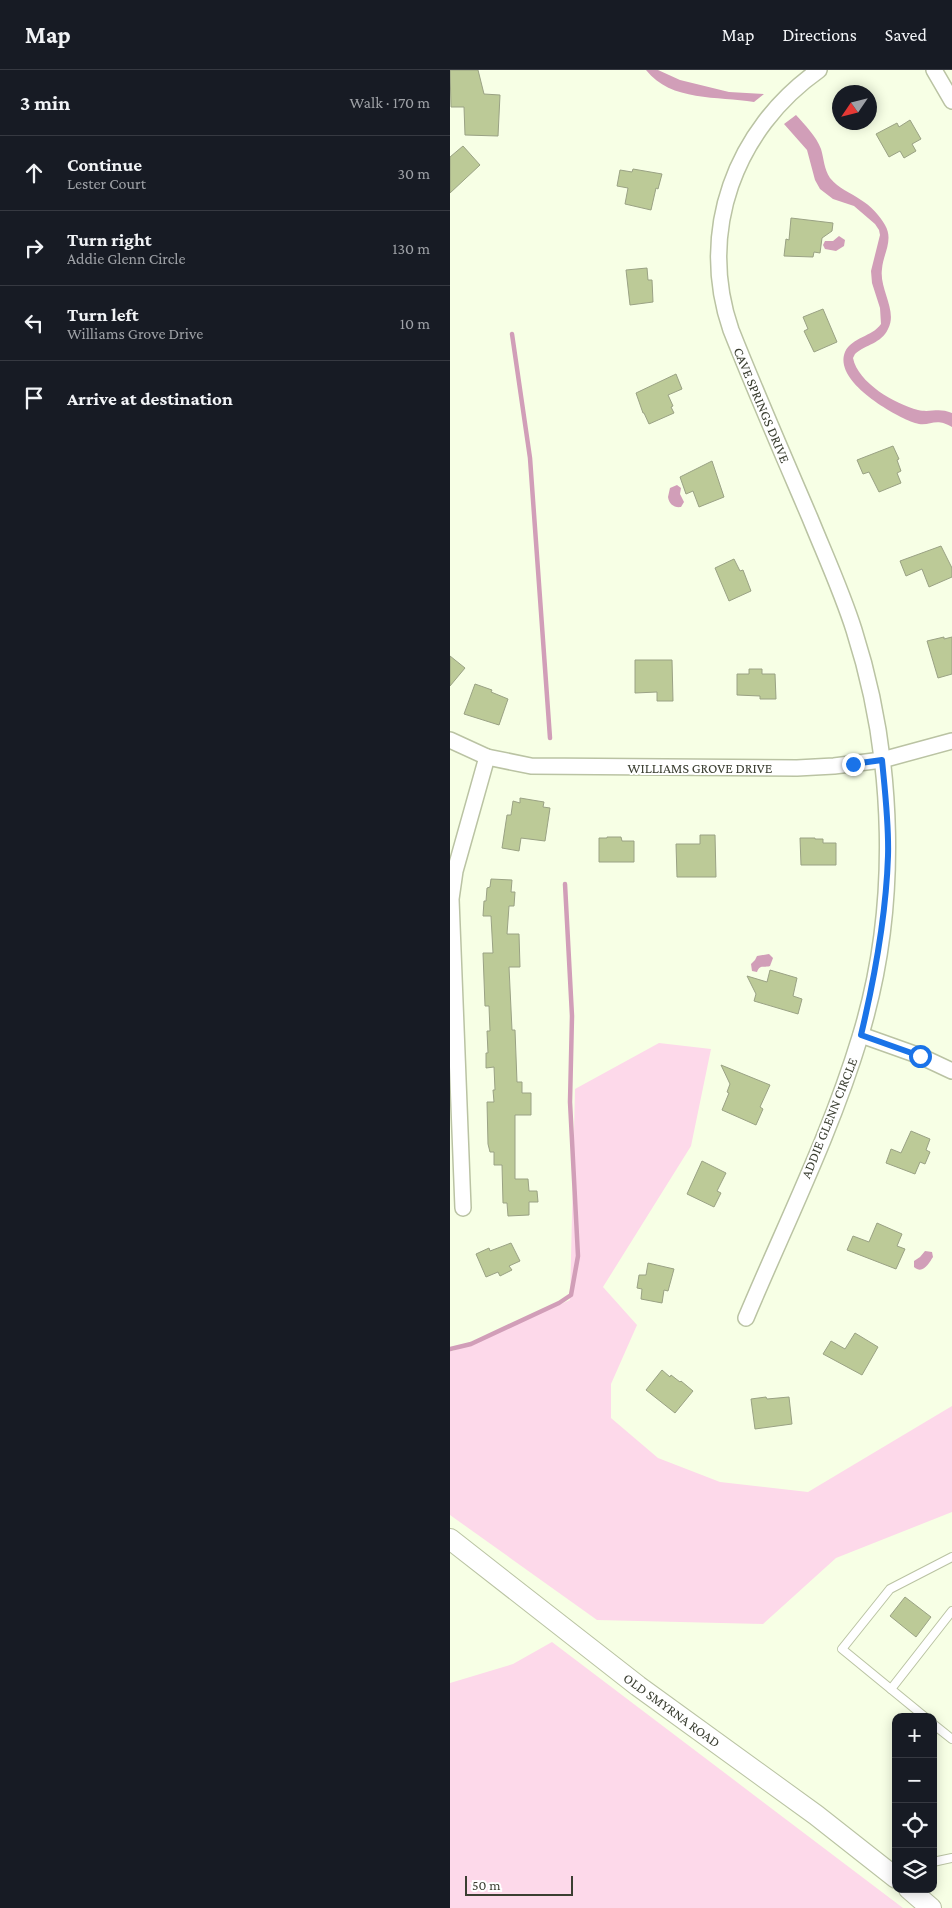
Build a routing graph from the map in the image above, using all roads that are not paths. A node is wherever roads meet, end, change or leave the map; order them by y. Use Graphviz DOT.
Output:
graph roads {
  1 [pos="819,70"];
  2 [pos="934,70"];
  3 [pos="952,101"];
  4 [pos="450,740"];
  5 [pos="952,741"];
  6 [pos="487,757"];
  7 [pos="882,760"];
  8 [pos="861,1035"];
  9 [pos="453,1043"];
  10 [pos="952,1071"];
  11 [pos="463,1208"];
  12 [pos="746,1318"];
  13 [pos="450,1539"];
  14 [pos="952,1557"];
  15 [pos="952,1611"];
  16 [pos="890,1689"];
  17 [pos="920,1713"];
  18 [pos="937,1727"];
  19 [pos="952,1739"];
  20 [pos="952,1858"];
  21 [pos="937,1861"];
  22 [pos="892,1875"];
  23 [pos="914,1893"];
  24 [pos="931,1908"];
  1 -- 7 [label="street, CAVE SPRINGS DRIVE"];
  2 -- 3 [label="street"];
  4 -- 6 [label="street, WILLIAMS GROVE DRIVE"];
  5 -- 7 [label="street, WILLIAMS GROVE DRIVE"];
  6 -- 7 [label="street, WILLIAMS GROVE DRIVE"];
  6 -- 9 [label="street"];
  7 -- 8 [label="street, ADDIE GLENN CIRCLE"];
  8 -- 10 [label="street"];
  8 -- 12 [label="street, ADDIE GLENN CIRCLE"];
  9 -- 11 [label="street"];
  13 -- 22 [label="street, OLD SMYRNA ROAD"];
  14 -- 16 [label="lane"];
  15 -- 16 [label="lane"];
  16 -- 17 [label="lane"];
  18 -- 19 [label="lane"];
  20 -- 21 [label="lane"];
  23 -- 24 [label="street"];
}
